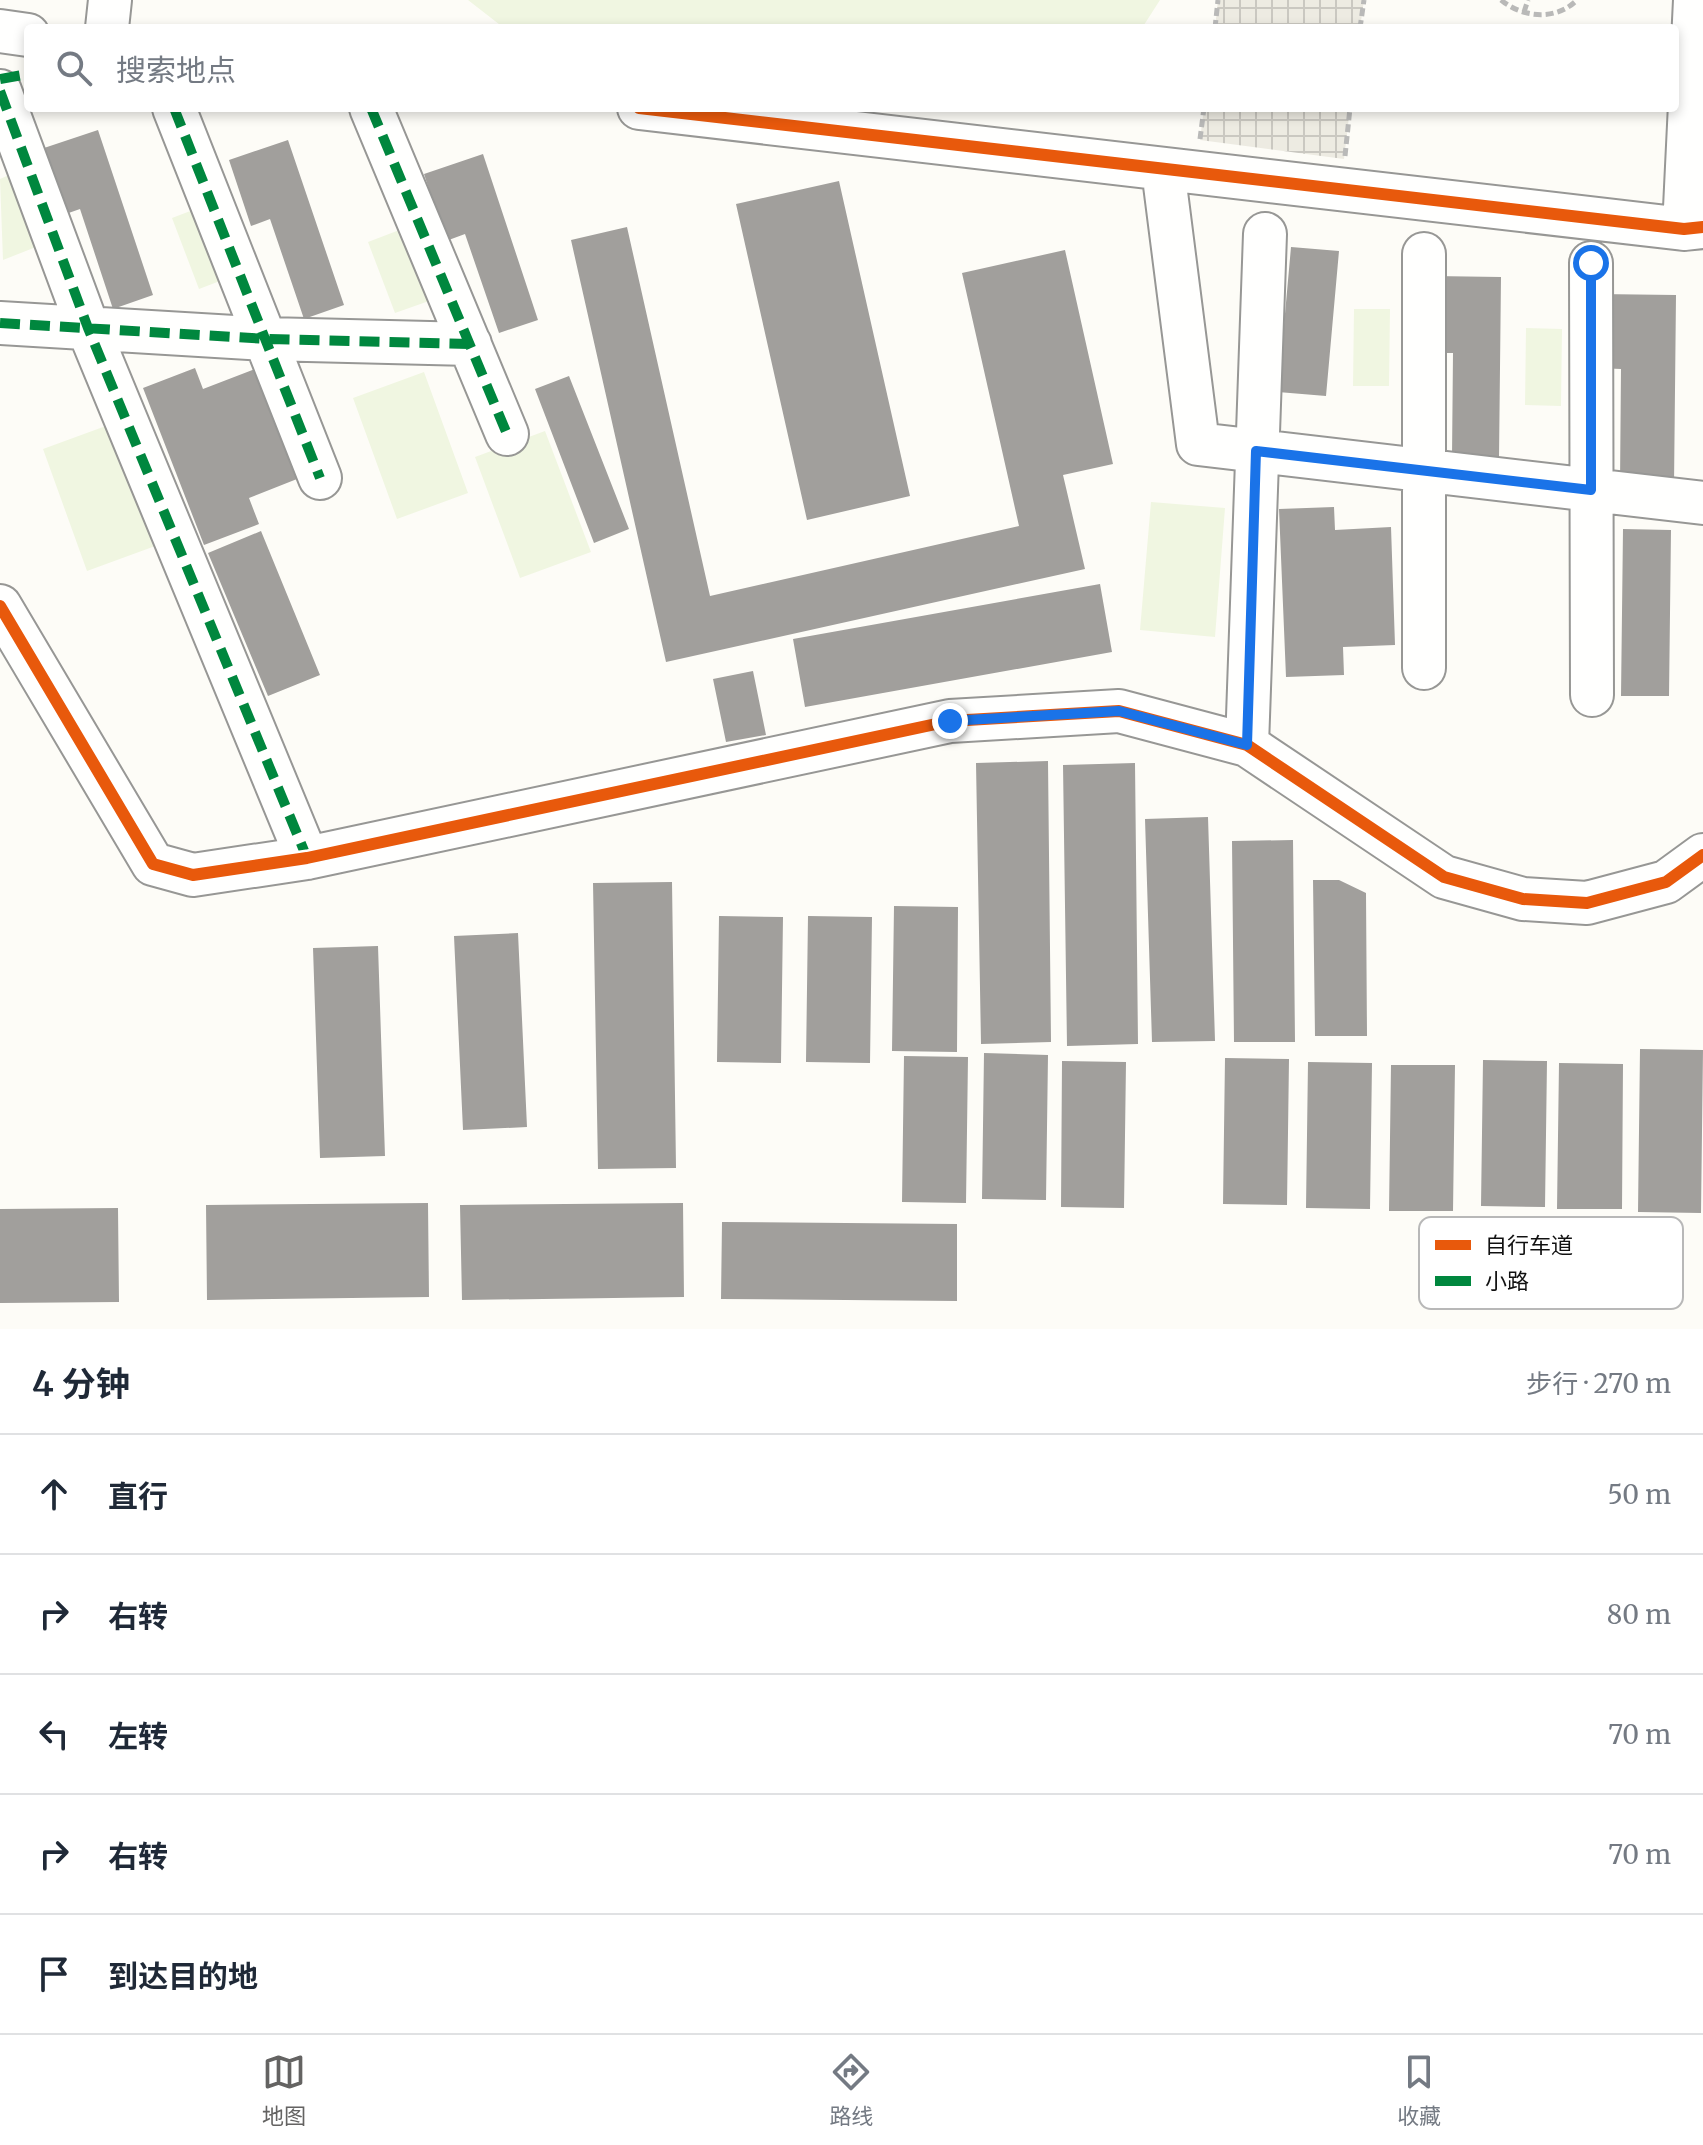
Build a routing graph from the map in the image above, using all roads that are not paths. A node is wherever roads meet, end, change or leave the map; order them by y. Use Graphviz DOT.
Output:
graph roads {
  1 [pos="110,0"];
  2 [pos="1695,0"];
  3 [pos="107,24"];
  4 [pos="0,31"];
  5 [pos="24,34"];
  6 [pos="24,75"];
  7 [pos="0,79"];
  8 [pos="0,91"];
  9 [pos="176,112"];
  10 [pos="373,112"];
  11 [pos="673,112"];
  12 [pos="1163,169"];
  13 [pos="1694,228"];
  14 [pos="1265,234"];
  15 [pos="1424,254"];
  16 [pos="1591,263"];
  17 [pos="0,323"];
  18 [pos="88,328"];
  19 [pos="267,339"];
  20 [pos="470,344"];
  21 [pos="507,434"];
  22 [pos="1256,451"];
  23 [pos="1424,471"];
  24 [pos="320,478"];
  25 [pos="1591,490"];
  26 [pos="1703,503"];
  27 [pos="0,606"];
  28 [pos="1424,668"];
  29 [pos="1592,695"];
  30 [pos="1247,745"];
  31 [pos="1703,855"];
  32 [pos="307,858"];
  1 -- 3 [label="street"];
  2 -- 13 [label="street"];
  4 -- 5 [label="street"];
  6 -- 7 [label="street"];
  8 -- 18 [label="street"];
  9 -- 19 [label="street"];
  10 -- 20 [label="street"];
  11 -- 12 [label="street"];
  12 -- 13 [label="street"];
  12 -- 22 [label="street"];
  14 -- 22 [label="street"];
  15 -- 23 [label="street"];
  16 -- 25 [label="street"];
  17 -- 18 [label="street"];
  18 -- 19 [label="street"];
  18 -- 32 [label="street"];
  19 -- 20 [label="street"];
  19 -- 24 [label="street"];
  20 -- 21 [label="street"];
  22 -- 23 [label="street"];
  22 -- 30 [label="street"];
  23 -- 25 [label="street"];
  23 -- 28 [label="street"];
  25 -- 26 [label="street"];
  25 -- 29 [label="street"];
  27 -- 32 [label="street"];
  30 -- 31 [label="street"];
  30 -- 32 [label="street"];
}
